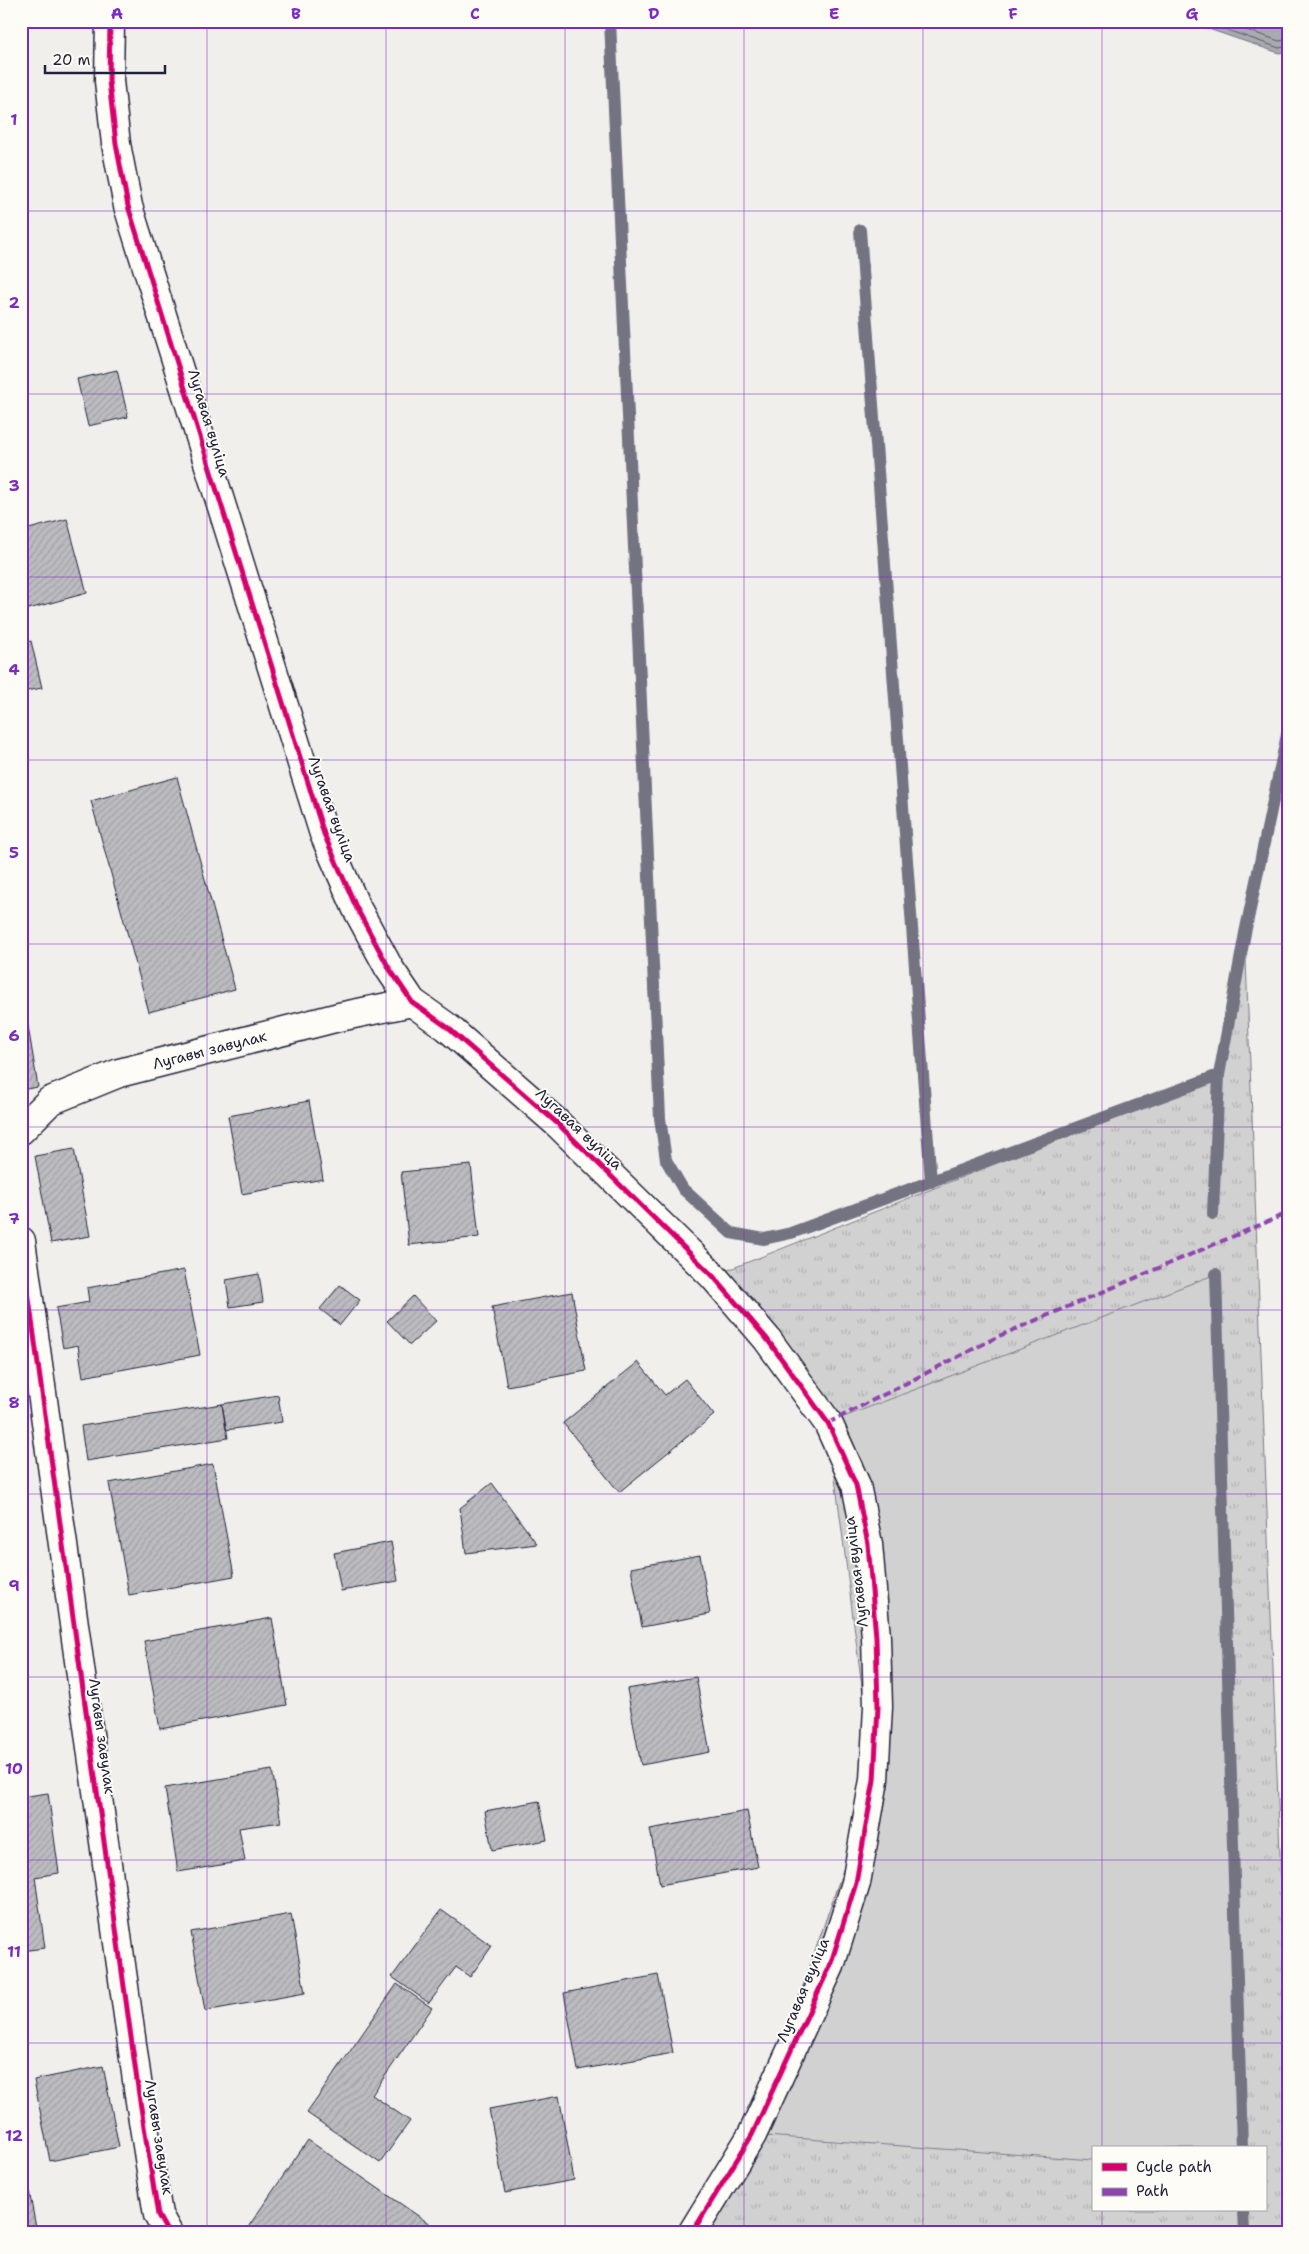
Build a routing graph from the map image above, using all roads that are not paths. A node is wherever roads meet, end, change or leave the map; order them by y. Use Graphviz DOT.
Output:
graph roads {
  1 [pos="110,21"];
  2 [pos="412,1002"];
  3 [pos="21,1130"];
  4 [pos="21,1241"];
  5 [pos="168,2233"];
  6 [pos="692,2233"];
  1 -- 2 [label="street, Лугавая вуліца"];
  2 -- 3 [label="street, Лугавы завулак"];
  2 -- 6 [label="street, Лугавая вуліца"];
  4 -- 5 [label="street, Лугавы завулак"];
}
